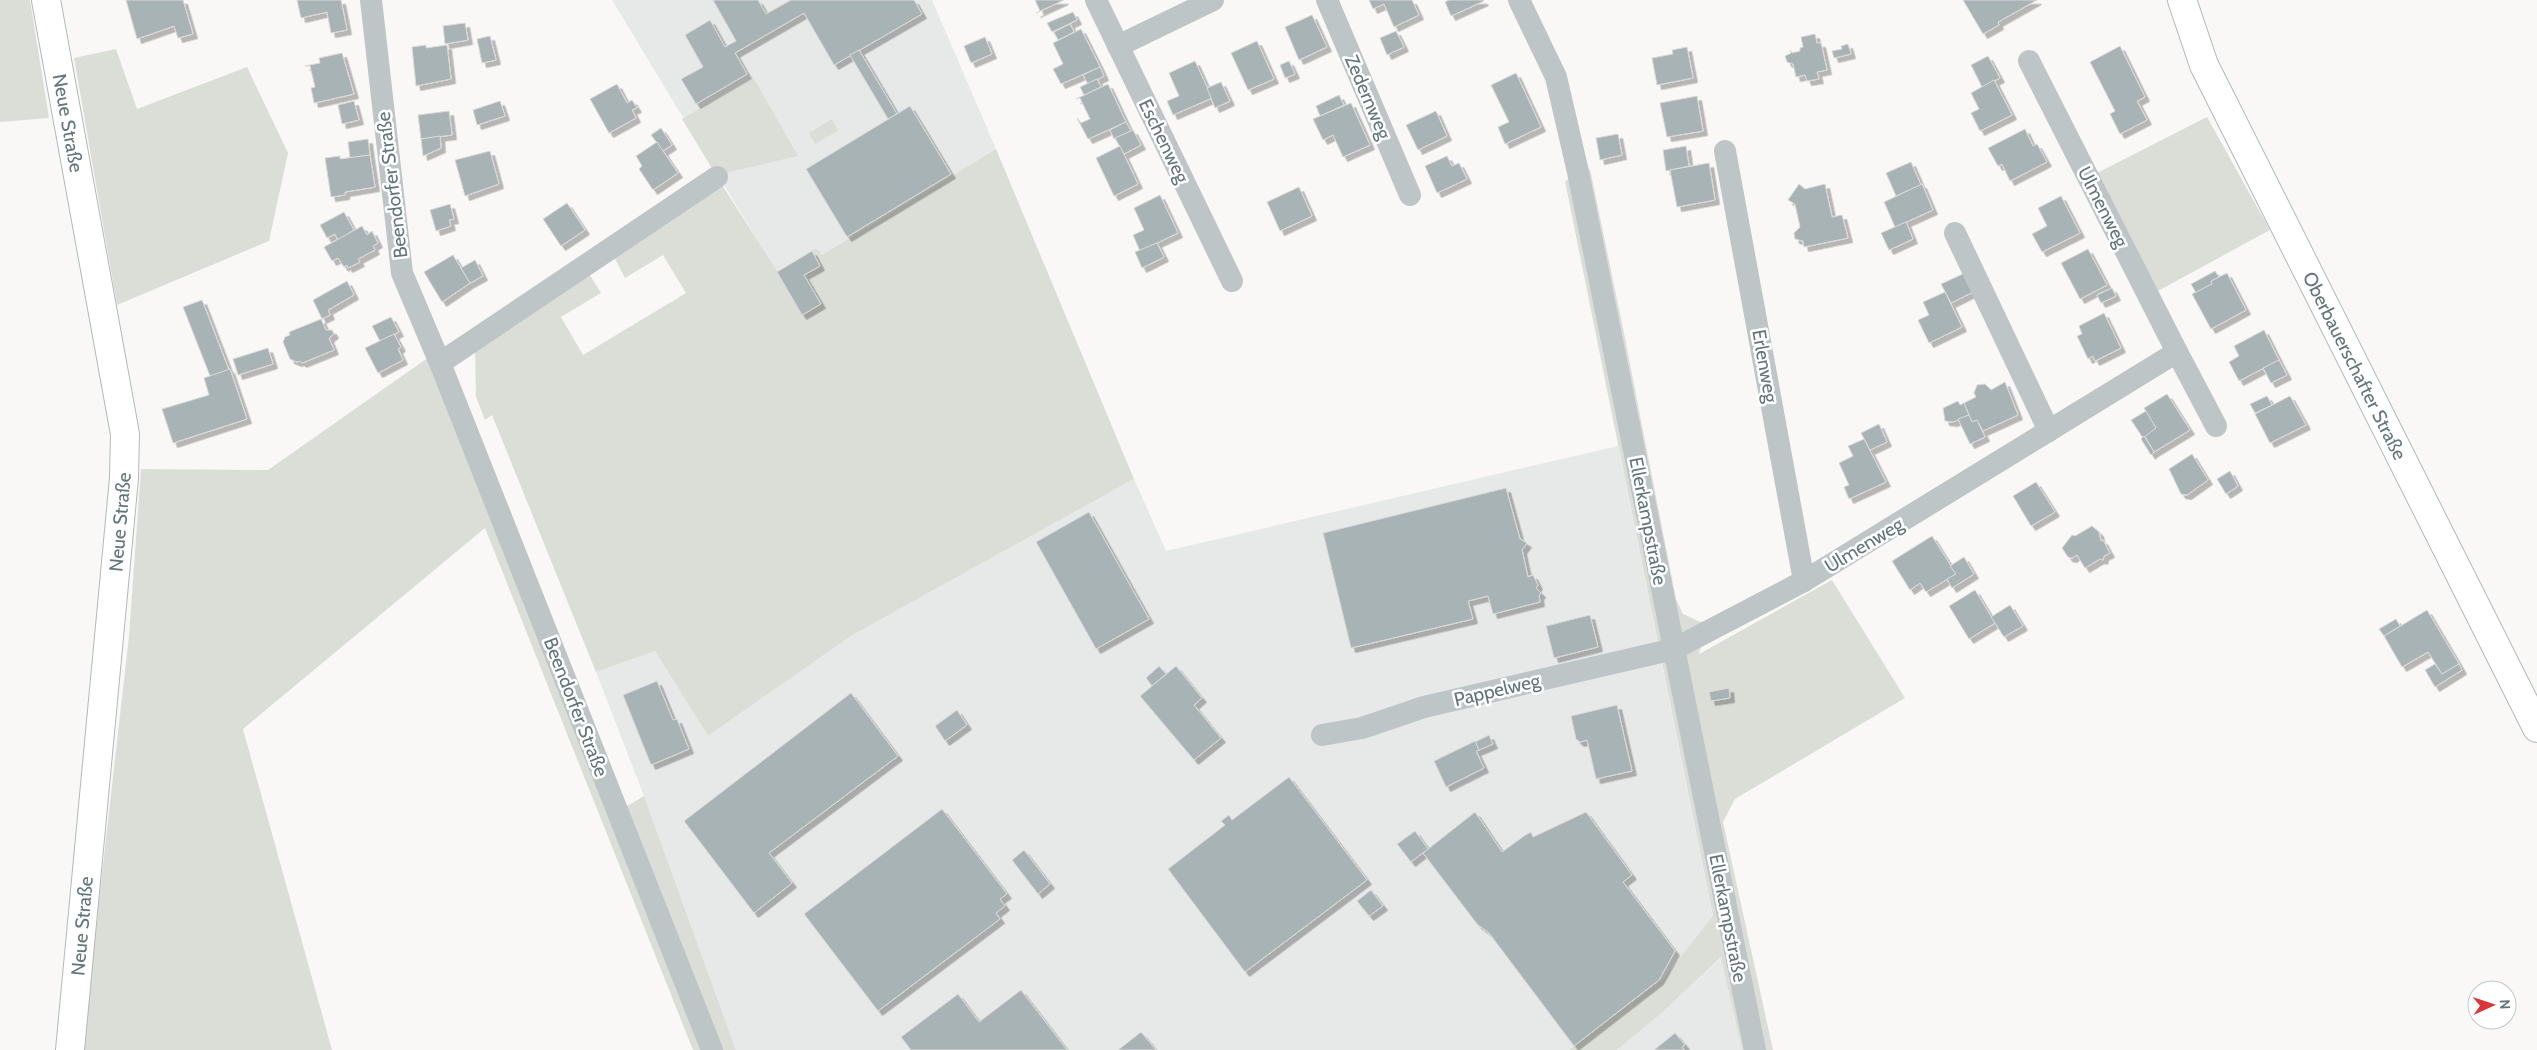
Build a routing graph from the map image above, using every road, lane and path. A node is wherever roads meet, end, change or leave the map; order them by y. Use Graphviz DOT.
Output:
graph roads {
  1 [pos="46,0"];
  2 [pos="371,0"];
  3 [pos="1096,0"];
  4 [pos="1213,0"];
  5 [pos="1327,0"];
  6 [pos="1519,0"];
  7 [pos="2182,0"];
  8 [pos="1118,46"];
  9 [pos="2029,61"];
  10 [pos="1725,151"];
  11 [pos="717,177"];
  12 [pos="1410,195"];
  13 [pos="1955,234"];
  14 [pos="1232,281"];
  15 [pos="2177,352"];
  16 [pos="440,363"];
  17 [pos="2216,426"];
  18 [pos="2049,431"];
  19 [pos="1804,581"];
  20 [pos="1674,650"];
  21 [pos="2537,728"];
  22 [pos="1322,735"];
  23 [pos="70,1050"];
  24 [pos="712,1050"];
  25 [pos="1755,1050"];
  1 -- 23 [label="street, Neue Straße"];
  2 -- 16 [label="street, Beendorfer Straße"];
  3 -- 8 [label="street, Eschenweg"];
  4 -- 8 [label="street"];
  5 -- 12 [label="street, Zedernweg"];
  6 -- 20 [label="street, Ellerkampstraße"];
  7 -- 21 [label="street, Oberbauerschafter Straße"];
  8 -- 14 [label="street, Eschenweg"];
  9 -- 15 [label="street, Ulmenweg"];
  10 -- 19 [label="street, Erlenweg"];
  11 -- 16 [label="street"];
  13 -- 18 [label="street"];
  15 -- 17 [label="street, Ulmenweg"];
  15 -- 18 [label="street, Ulmenweg"];
  16 -- 24 [label="street, Beendorfer Straße"];
  18 -- 19 [label="street, Ulmenweg"];
  19 -- 20 [label="street, Ulmenweg"];
  20 -- 22 [label="street, Pappelweg"];
  20 -- 25 [label="street, Ellerkampstraße"];
}
